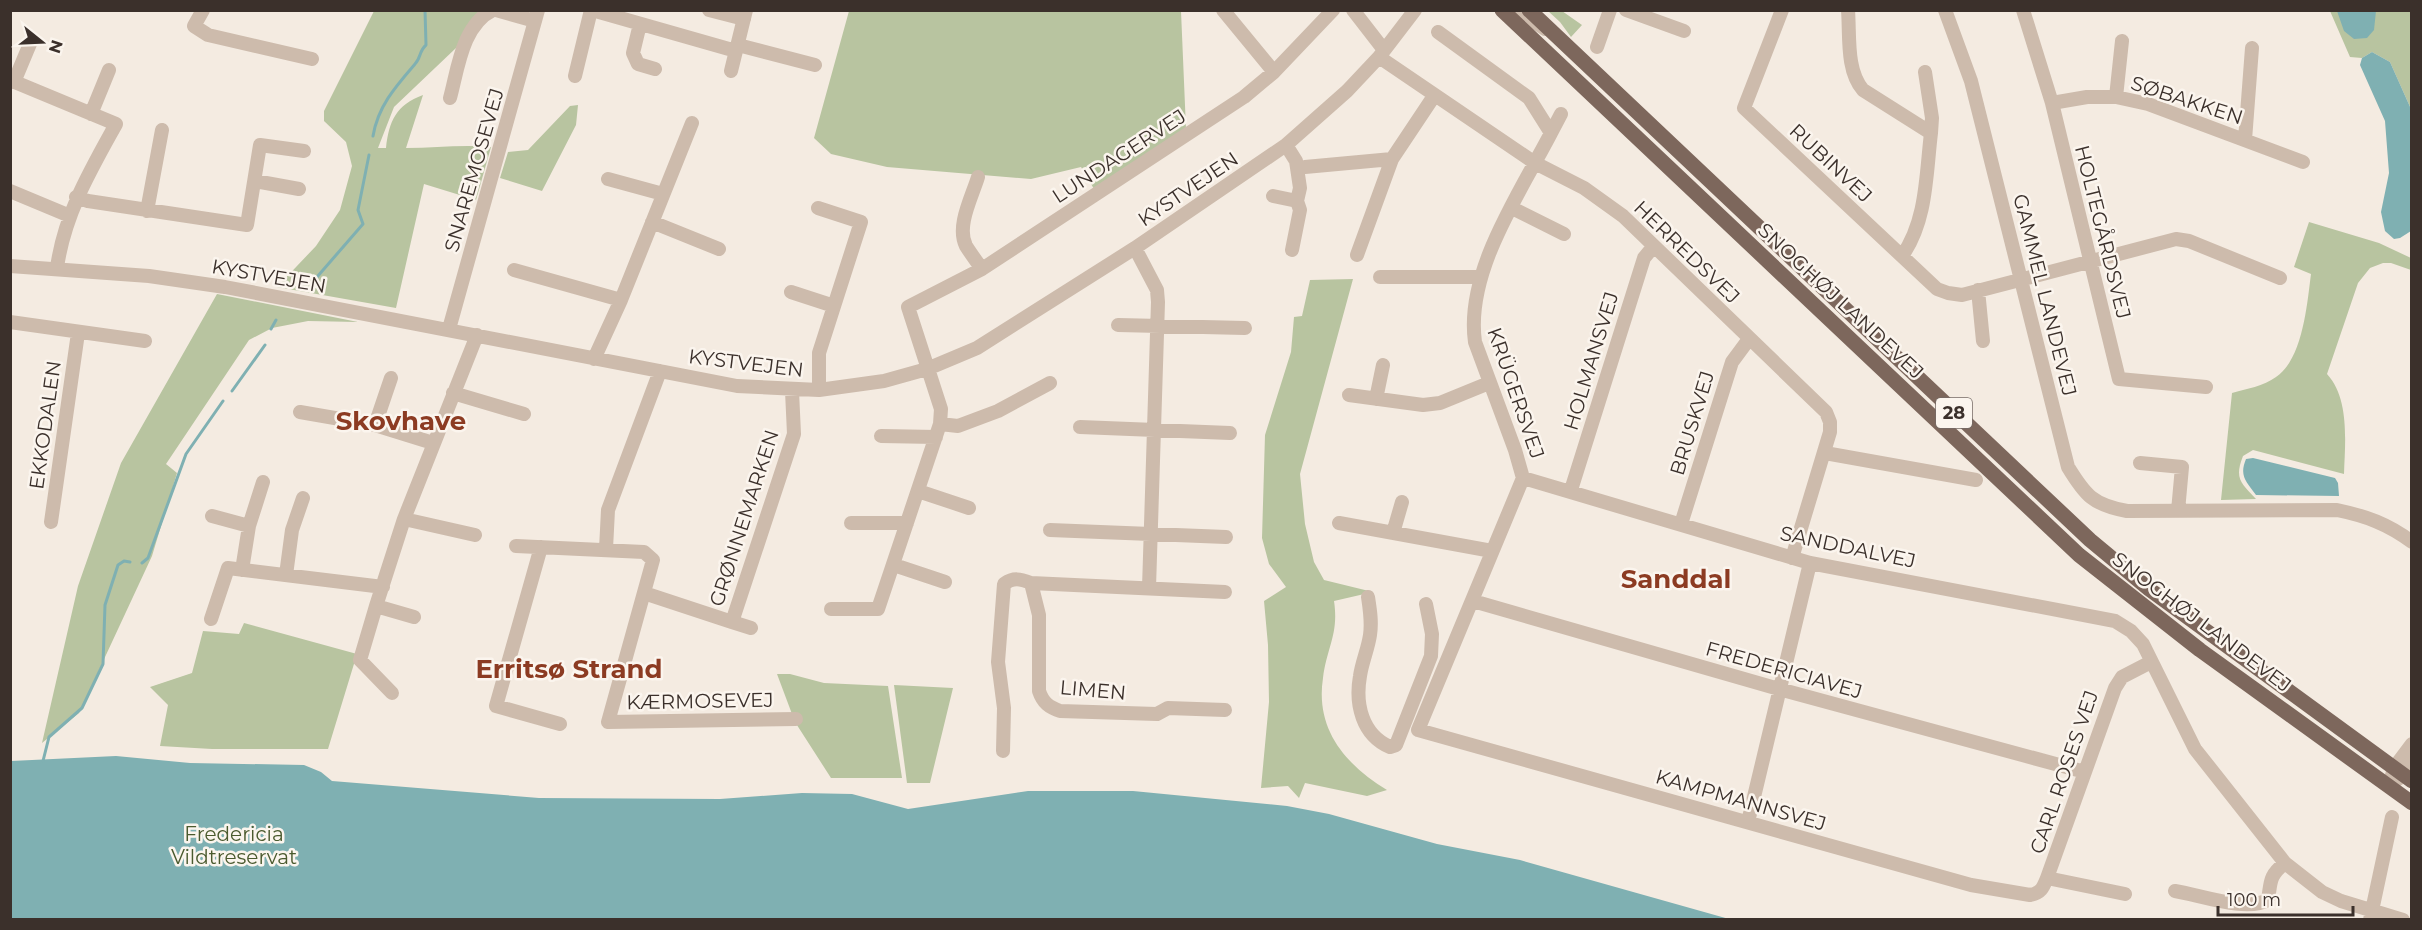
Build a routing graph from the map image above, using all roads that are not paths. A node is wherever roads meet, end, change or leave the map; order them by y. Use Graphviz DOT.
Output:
graph roads {
  1 [pos="203,10"];
  2 [pos="495,10"];
  3 [pos="592,10"];
  4 [pos="710,10"];
  5 [pos="1223,10"];
  6 [pos="1333,10"];
  7 [pos="1353,10"];
  8 [pos="1412,10"];
  9 [pos="1502,10"];
  10 [pos="1517,10"];
  11 [pos="1529,10"];
  12 [pos="1610,10"];
  13 [pos="1626,10"];
  14 [pos="1782,10"];
  15 [pos="1848,10"];
  16 [pos="1945,10"];
  17 [pos="2023,10"];
  18 [pos="745,15"];
  19 [pos="537,16"];
  20 [pos="640,24"];
  21 [pos="1684,31"];
  22 [pos="1438,32"];
  23 [pos="1557,36"];
  24 [pos="32,39"];
  25 [pos="2122,41"];
  26 [pos="1598,46"];
  27 [pos="737,48"];
  28 [pos="2252,48"];
  29 [pos="1381,53"];
  30 [pos="312,59"];
  31 [pos="815,65"];
  32 [pos="655,69"];
  33 [pos="109,70"];
  34 [pos="731,71"];
  35 [pos="1274,72"];
  36 [pos="1925,72"];
  37 [pos="575,76"];
  38 [pos="12,81"];
  39 [pos="1434,96"];
  40 [pos="2116,97"];
  41 [pos="450,98"];
  42 [pos="2052,103"];
  43 [pos="91,114"];
  44 [pos="1561,114"];
  45 [pos="692,123"];
  46 [pos="162,130"];
  47 [pos="1551,133"];
  48 [pos="1931,133"];
  49 [pos="2245,140"];
  50 [pos="1286,145"];
  51 [pos="304,151"];
  52 [pos="1392,159"];
  53 [pos="2303,162"];
  54 [pos="1535,163"];
  55 [pos="1305,167"];
  56 [pos="978,177"];
  57 [pos="608,179"];
  58 [pos="255,181"];
  59 [pos="299,189"];
  60 [pos="10,191"];
  61 [pos="663,194"];
  62 [pos="1273,196"];
  63 [pos="76,197"];
  64 [pos="1297,201"];
  65 [pos="818,208"];
  66 [pos="1512,208"];
  67 [pos="147,211"];
  68 [pos="70,216"];
  69 [pos="652,222"];
  70 [pos="1564,234"];
  71 [pos="1653,247"];
  72 [pos="1135,248"];
  73 [pos="719,249"];
  74 [pos="1292,250"];
  75 [pos="1357,255"];
  76 [pos="1902,256"];
  77 [pos="2091,262"];
  78 [pos="10,266"];
  79 [pos="57,268"];
  80 [pos="982,269"];
  81 [pos="514,270"];
  82 [pos="1380,277"];
  83 [pos="1480,277"];
  84 [pos="2280,278"];
  85 [pos="2020,279"];
  86 [pos="1978,290"];
  87 [pos="791,292"];
  88 [pos="621,300"];
  89 [pos="834,306"];
  90 [pos="10,322"];
  91 [pos="1118,325"];
  92 [pos="1158,326"];
  93 [pos="1245,328"];
  94 [pos="449,329"];
  95 [pos="78,333"];
  96 [pos="477,335"];
  97 [pos="1749,339"];
  98 [pos="145,341"];
  99 [pos="1983,341"];
  100 [pos="594,359"];
  101 [pos="1383,365"];
  102 [pos="927,369"];
  103 [pos="660,371"];
  104 [pos="391,378"];
  105 [pos="1050,383"];
  106 [pos="1489,383"];
  107 [pos="2206,387"];
  108 [pos="819,390"];
  109 [pos="792,391"];
  110 [pos="453,393"];
  111 [pos="1350,395"];
  112 [pos="1376,399"];
  113 [pos="300,412"];
  114 [pos="524,414"];
  115 [pos="375,425"];
  116 [pos="1080,428"];
  117 [pos="938,430"];
  118 [pos="1154,430"];
  119 [pos="1230,433"];
  120 [pos="881,436"];
  121 [pos="433,443"];
  122 [pos="1825,453"];
  123 [pos="2140,463"];
  124 [pos="1523,477"];
  125 [pos="1976,480"];
  126 [pos="263,482"];
  127 [pos="1571,490"];
  128 [pos="918,491"];
  129 [pos="303,498"];
  130 [pos="1402,502"];
  131 [pos="969,508"];
  132 [pos="2178,511"];
  133 [pos="212,516"];
  134 [pos="404,519"];
  135 [pos="51,522"];
  136 [pos="851,523"];
  137 [pos="1340,523"];
  138 [pos="907,524"];
  139 [pos="1681,524"];
  140 [pos="249,526"];
  141 [pos="1050,530"];
  142 [pos="1393,533"];
  143 [pos="1151,534"];
  144 [pos="475,535"];
  145 [pos="1226,537"];
  146 [pos="2410,538"];
  147 [pos="516,546"];
  148 [pos="541,547"];
  149 [pos="606,549"];
  150 [pos="1492,551"];
  151 [pos="1792,558"];
  152 [pos="1810,563"];
  153 [pos="894,565"];
  154 [pos="242,570"];
  155 [pos="286,575"];
  156 [pos="945,582"];
  157 [pos="1031,583"];
  158 [pos="383,587"];
  159 [pos="1149,588"];
  160 [pos="1225,592"];
  161 [pos="644,594"];
  162 [pos="1368,597"];
  163 [pos="1473,601"];
  164 [pos="1426,604"];
  165 [pos="376,606"];
  166 [pos="831,609"];
  167 [pos="414,617"];
  168 [pos="211,619"];
  169 [pos="732,622"];
  170 [pos="751,628"];
  171 [pos="1431,656"];
  172 [pos="1448,659"];
  173 [pos="2151,662"];
  174 [pos="1779,689"];
  175 [pos="392,693"];
  176 [pos="1226,710"];
  177 [pos="796,719"];
  178 [pos="560,724"];
  179 [pos="1418,730"];
  180 [pos="2412,744"];
  181 [pos="1003,751"];
  182 [pos="2085,772"];
  183 [pos="2405,772"];
  184 [pos="2389,786"];
  185 [pos="2412,803"];
  186 [pos="2392,817"];
  187 [pos="1748,822"];
  188 [pos="2285,863"];
  189 [pos="2048,878"];
  190 [pos="2175,891"];
  191 [pos="2125,894"];
  192 [pos="2371,915"];
  193 [pos="2403,920"];
  1 -- 30 [label="street"];
  2 -- 19 [label="street, SNAREMOSEVEJ"];
  2 -- 41 [label="street, SNAREMOSEVEJ"];
  3 -- 20 [label="street"];
  3 -- 37 [label="street"];
  4 -- 18 [label="street"];
  5 -- 35 [label="street"];
  6 -- 35 [label="street, LUNDAGERVEJ"];
  7 -- 29 [label="street, HERREDSVEJ"];
  8 -- 29 [label="street, KYSTVEJEN"];
  9 -- 184 [label="main road, SNOGHØJ LANDEVEJ / 28"];
  10 -- 23 [label="street"];
  11 -- 23 [label="main road, SNOGHØJ LANDEVEJ / 28"];
  12 -- 26 [label="street"];
  13 -- 21 [label="street"];
  14 -- 76 [label="street, RUBINVEJ"];
  15 -- 48 [label="street"];
  16 -- 85 [label="street, GAMMEL LANDEVEJ"];
  17 -- 42 [label="street, HOLTEGÅRDSVEJ"];
  18 -- 27 [label="street"];
  19 -- 94 [label="street, SNAREMOSEVEJ"];
  20 -- 27 [label="street"];
  20 -- 32 [label="street"];
  22 -- 47 [label="street"];
  23 -- 183 [label="main road, SNOGHØJ LANDEVEJ / 28"];
  24 -- 38 [label="street"];
  25 -- 40 [label="street, SØBAKKEN"];
  27 -- 31 [label="street"];
  27 -- 34 [label="street"];
  28 -- 49 [label="street, SØBAKKEN"];
  29 -- 39 [label="street, HERREDSVEJ"];
  29 -- 50 [label="street, KYSTVEJEN"];
  33 -- 43 [label="street"];
  35 -- 80 [label="street, LUNDAGERVEJ"];
  36 -- 48 [label="street"];
  38 -- 43 [label="street"];
  39 -- 52 [label="street"];
  39 -- 54 [label="street, HERREDSVEJ"];
  40 -- 42 [label="street, SØBAKKEN"];
  40 -- 49 [label="street, SØBAKKEN"];
  42 -- 77 [label="street, HOLTEGÅRDSVEJ"];
  43 -- 63 [label="street"];
  44 -- 47 [label="street, KRÜGERSVEJ"];
  45 -- 61 [label="street"];
  46 -- 67 [label="street"];
  47 -- 54 [label="street, KRÜGERSVEJ"];
  48 -- 76 [label="street"];
  49 -- 53 [label="street, SØBAKKEN"];
  50 -- 64 [label="street"];
  50 -- 72 [label="street, KYSTVEJEN"];
  51 -- 58 [label="street"];
  52 -- 55 [label="street"];
  52 -- 75 [label="street"];
  54 -- 66 [label="street, KRÜGERSVEJ"];
  54 -- 71 [label="street, HERREDSVEJ"];
  56 -- 80 [label="street"];
  57 -- 61 [label="street"];
  58 -- 59 [label="street"];
  58 -- 67 [label="street"];
  60 -- 68 [label="street"];
  61 -- 69 [label="street"];
  62 -- 64 [label="street"];
  63 -- 67 [label="street"];
  63 -- 68 [label="street"];
  64 -- 74 [label="street"];
  65 -- 89 [label="street"];
  66 -- 70 [label="street"];
  66 -- 83 [label="street, KRÜGERSVEJ"];
  68 -- 79 [label="street"];
  69 -- 73 [label="street"];
  69 -- 88 [label="street"];
  71 -- 97 [label="street, HERREDSVEJ"];
  71 -- 127 [label="street, HOLMANSVEJ"];
  72 -- 92 [label="street"];
  72 -- 102 [label="street, KYSTVEJEN"];
  76 -- 86 [label="street, RUBINVEJ"];
  77 -- 84 [label="street, RUBINVEJ"];
  77 -- 85 [label="street, RUBINVEJ"];
  77 -- 107 [label="street, HOLTEGÅRDSVEJ"];
  78 -- 79 [label="street, KYSTVEJEN"];
  79 -- 94 [label="street, KYSTVEJEN"];
  80 -- 102 [label="street, LUNDAGERVEJ"];
  81 -- 88 [label="street"];
  82 -- 83 [label="street"];
  83 -- 106 [label="street, KRÜGERSVEJ"];
  85 -- 86 [label="street, RUBINVEJ"];
  85 -- 132 [label="street, GAMMEL LANDEVEJ"];
  86 -- 99 [label="street"];
  87 -- 89 [label="street"];
  88 -- 100 [label="street"];
  89 -- 108 [label="street"];
  90 -- 95 [label="street"];
  91 -- 92 [label="street"];
  92 -- 93 [label="street"];
  92 -- 118 [label="street"];
  94 -- 96 [label="street, KYSTVEJEN"];
  95 -- 98 [label="street"];
  95 -- 135 [label="street, EKKODALEN"];
  96 -- 100 [label="street, KYSTVEJEN"];
  96 -- 110 [label="street"];
  97 -- 122 [label="street, HERREDSVEJ"];
  97 -- 139 [label="street, BRUSKVEJ"];
  100 -- 103 [label="street, KYSTVEJEN"];
  101 -- 112 [label="street"];
  102 -- 108 [label="street, KYSTVEJEN"];
  102 -- 117 [label="street"];
  103 -- 109 [label="street, KYSTVEJEN"];
  103 -- 149 [label="street"];
  104 -- 115 [label="street"];
  105 -- 117 [label="street"];
  106 -- 112 [label="street"];
  106 -- 124 [label="street, KRÜGERSVEJ"];
  108 -- 109 [label="street, KYSTVEJEN"];
  109 -- 169 [label="street, GRØNNEMARKEN"];
  110 -- 114 [label="street"];
  110 -- 121 [label="street"];
  111 -- 112 [label="street"];
  113 -- 115 [label="street"];
  115 -- 121 [label="street"];
  116 -- 118 [label="street"];
  117 -- 120 [label="street"];
  117 -- 128 [label="street"];
  118 -- 119 [label="street"];
  118 -- 143 [label="street"];
  121 -- 134 [label="street"];
  122 -- 125 [label="street"];
  122 -- 151 [label="street, HERREDSVEJ"];
  123 -- 132 [label="street"];
  124 -- 127 [label="street, SANDDALVEJ"];
  124 -- 150 [label="street, KRÜGERSVEJ"];
  126 -- 140 [label="street"];
  127 -- 139 [label="street, SANDDALVEJ"];
  128 -- 131 [label="street"];
  128 -- 138 [label="street"];
  129 -- 155 [label="street"];
  130 -- 142 [label="street"];
  132 -- 146 [label="street, GAMMEL LANDEVEJ"];
  133 -- 140 [label="street"];
  134 -- 144 [label="street"];
  134 -- 158 [label="street"];
  136 -- 138 [label="street"];
  137 -- 142 [label="street"];
  138 -- 153 [label="street"];
  139 -- 151 [label="street, SANDDALVEJ"];
  140 -- 154 [label="street"];
  141 -- 143 [label="street"];
  142 -- 150 [label="street"];
  143 -- 145 [label="street"];
  143 -- 159 [label="street"];
  147 -- 148 [label="street"];
  148 -- 149 [label="street"];
  148 -- 178 [label="street"];
  149 -- 161 [label="street, KÆRMOSEVEJ"];
  150 -- 163 [label="street, KRÜGERSVEJ"];
  151 -- 152 [label="street, SANDDALVEJ"];
  152 -- 173 [label="street, SANDDALVEJ"];
  152 -- 174 [label="street"];
  153 -- 156 [label="street"];
  153 -- 166 [label="street"];
  154 -- 155 [label="street"];
  154 -- 168 [label="street"];
  155 -- 158 [label="street"];
  157 -- 159 [label="street"];
  157 -- 176 [label="street, LIMEN"];
  157 -- 181 [label="street"];
  158 -- 165 [label="street"];
  159 -- 160 [label="street"];
  161 -- 169 [label="street, GRØNNEMARKEN"];
  161 -- 177 [label="street, KÆRMOSEVEJ"];
  162 -- 171 [label="street"];
  163 -- 172 [label="street, KRÜGERSVEJ"];
  163 -- 174 [label="street, FREDERICIAVEJ"];
  164 -- 171 [label="street"];
  165 -- 167 [label="street"];
  165 -- 175 [label="street"];
  169 -- 170 [label="street, GRØNNEMARKEN"];
  171 -- 172 [label="street"];
  172 -- 179 [label="street, KRÜGERSVEJ"];
  173 -- 182 [label="street, CARL ROSES VEJ"];
  173 -- 188 [label="street, SANDDALVEJ"];
  174 -- 182 [label="street, FREDERICIAVEJ"];
  174 -- 187 [label="street"];
  179 -- 187 [label="street, KAMPMANNSVEJ"];
  180 -- 183 [label="street"];
  182 -- 189 [label="street, CARL ROSES VEJ"];
  183 -- 184 [label="street"];
  184 -- 185 [label="main road, 28"];
  186 -- 192 [label="street"];
  187 -- 189 [label="street, KAMPMANNSVEJ"];
  188 -- 190 [label="street"];
  188 -- 192 [label="street, SANDDALVEJ"];
  189 -- 191 [label="street"];
  192 -- 193 [label="street, SANDDALVEJ"];
}
